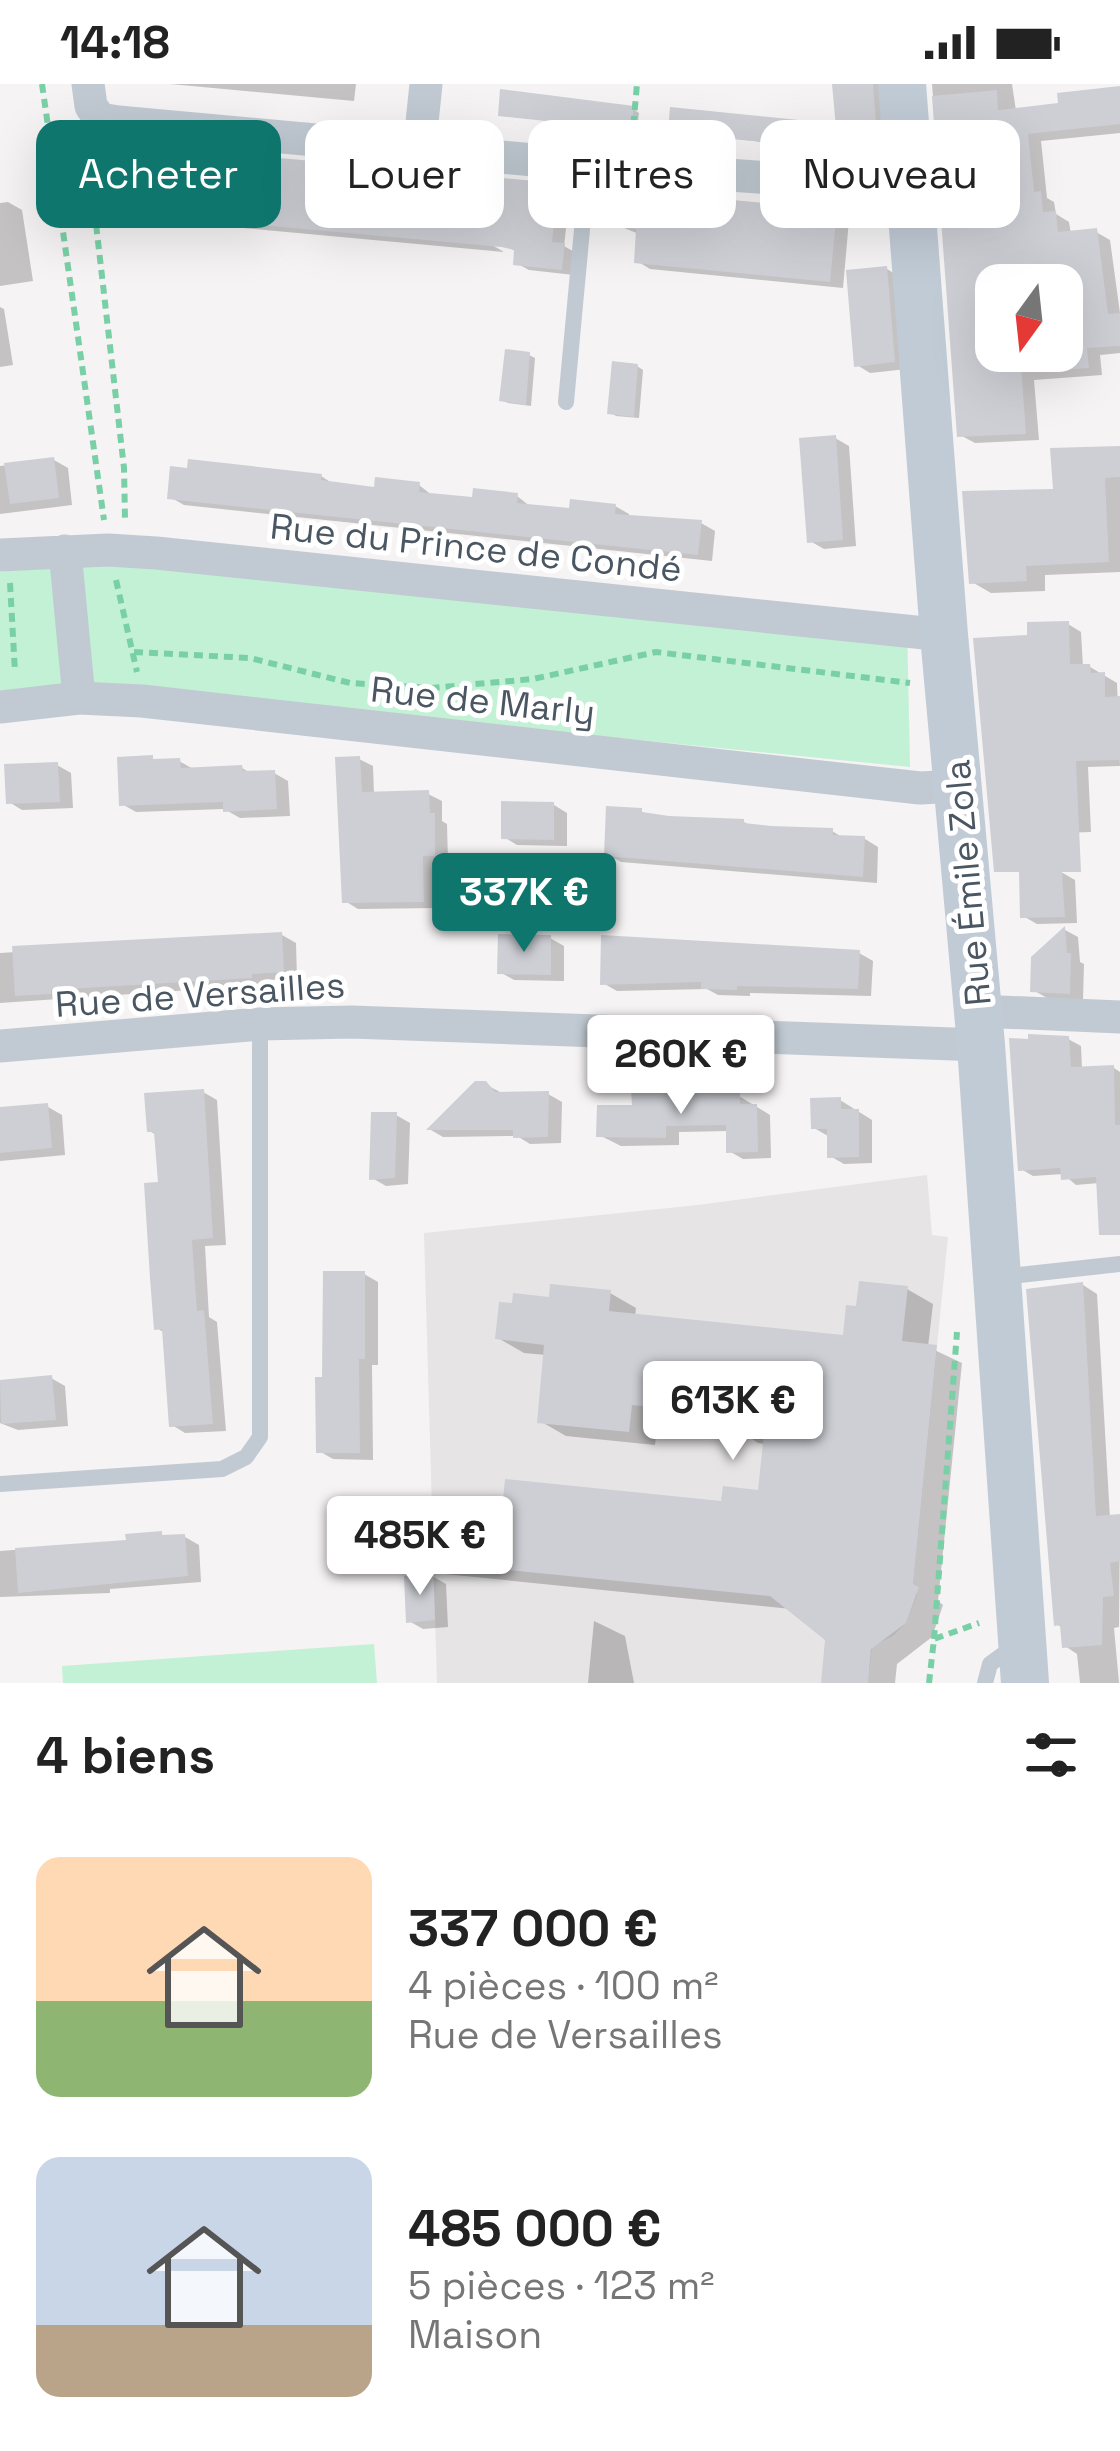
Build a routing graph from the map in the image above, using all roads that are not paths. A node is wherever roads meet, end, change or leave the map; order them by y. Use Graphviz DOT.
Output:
graph roads {
  1 [pos="88,84"];
  2 [pos="426,84"];
  3 [pos="902,84"];
  4 [pos="422,120"];
  5 [pos="905,120"];
  6 [pos="305,139"];
  7 [pos="582,228"];
  8 [pos="915,228"];
  9 [pos="566,402"];
  10 [pos="65,550"];
  11 [pos="4,555"];
  12 [pos="944,635"];
  13 [pos="79,698"];
  14 [pos="8,706"];
  15 [pos="958,786"];
  16 [pos="1120,1017"];
  17 [pos="260,1024"];
  18 [pos="980,1028"];
  19 [pos="0,1046"];
  20 [pos="1120,1264"];
  21 [pos="994,1277"];
  22 [pos="0,1484"];
  23 [pos="1021,1644"];
  24 [pos="985,1683"];
  1 -- 6 [label="street"];
  2 -- 4 [label="street"];
  3 -- 5 [label="street, Rue Émile Zola"];
  7 -- 9 [label="lane"];
  8 -- 12 [label="street, Rue Émile Zola"];
  10 -- 11 [label="street, Rue du Prince de Condé"];
  10 -- 12 [label="street, Rue du Prince de Condé"];
  10 -- 13 [label="street"];
  12 -- 15 [label="street, Rue Émile Zola"];
  13 -- 14 [label="street, Rue de Marly"];
  13 -- 15 [label="street, Rue de Marly"];
  15 -- 18 [label="street, Rue Émile Zola"];
  16 -- 18 [label="street, Rue de Versailles"];
  17 -- 18 [label="street, Rue de Versailles"];
  17 -- 19 [label="street, Rue de Versailles"];
  17 -- 22 [label="lane"];
  18 -- 21 [label="street, Rue Émile Zola"];
  20 -- 21 [label="lane"];
  21 -- 23 [label="street, Rue Émile Zola"];
  23 -- 24 [label="lane"];
}
